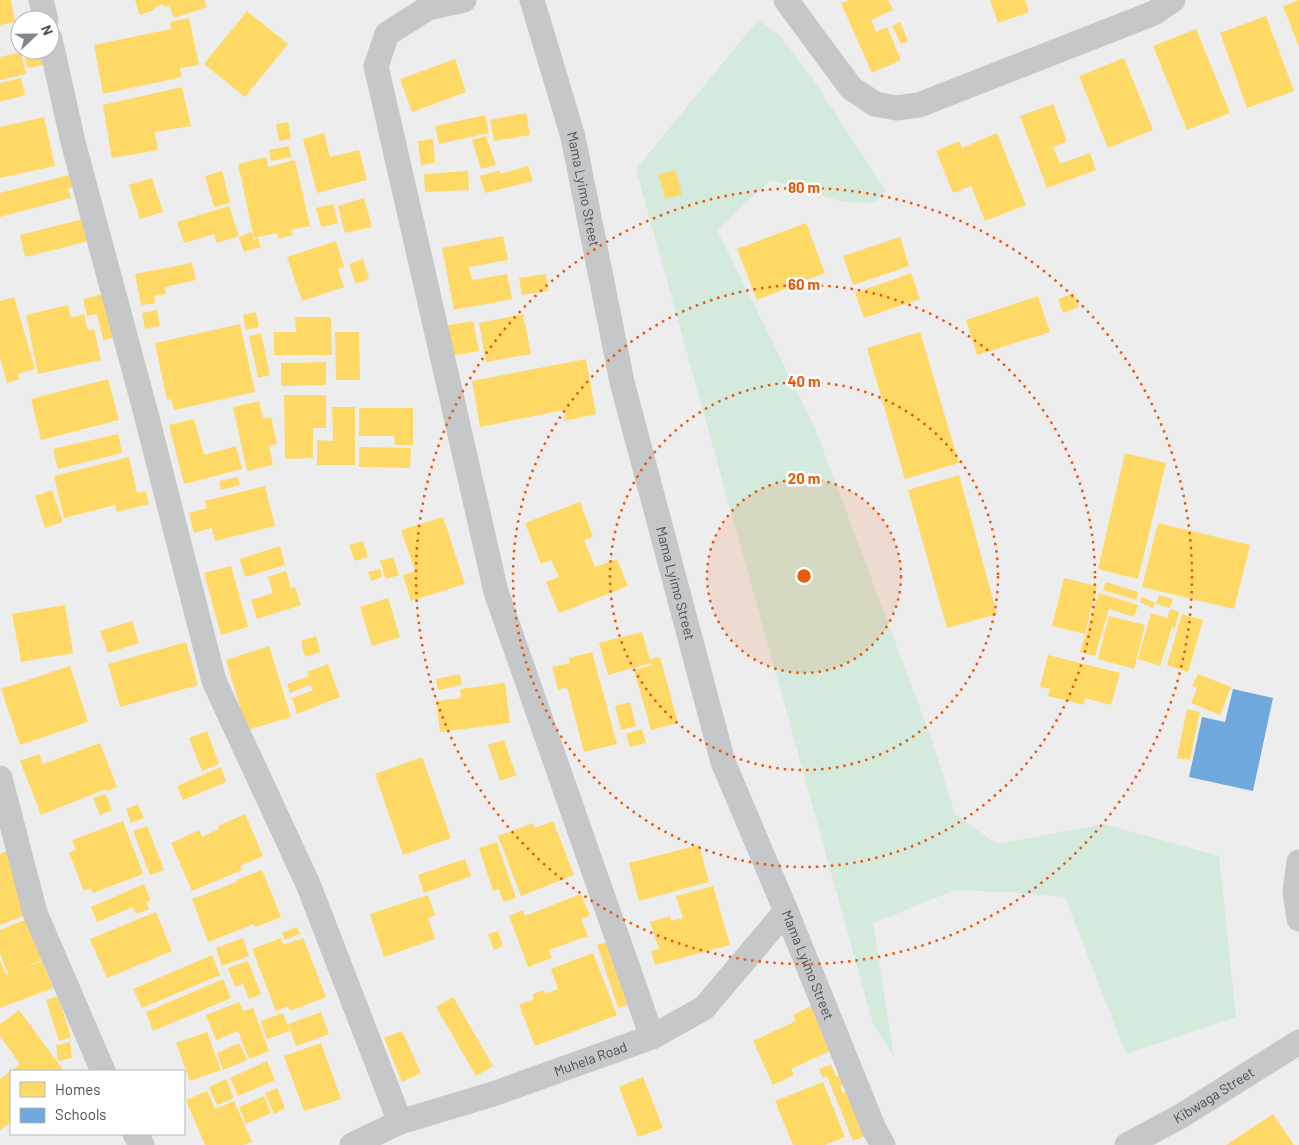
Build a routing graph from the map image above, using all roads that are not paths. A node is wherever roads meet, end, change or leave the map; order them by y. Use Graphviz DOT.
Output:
graph roads {
  1 [pos="464,0"];
  2 [pos="532,0"];
  3 [pos="786,0"];
  4 [pos="1173,0"];
  5 [pos="55,60"];
  6 [pos="0,778"];
  7 [pos="1299,862"];
  8 [pos="786,910"];
  9 [pos="1299,919"];
  10 [pos="652,1037"];
  11 [pos="1299,1042"];
  12 [pos="103,1070"];
  13 [pos="400,1122"];
  14 [pos="382,1139"];
  15 [pos="352,1145"];
  16 [pos="883,1145"];
  17 [pos="1126,1145"];
  1 -- 10 [label="street"];
  2 -- 8 [label="street, Mama Lyimo Street"];
  3 -- 4 [label="street"];
  5 -- 13 [label="street"];
  6 -- 12 [label="street"];
  7 -- 9 [label="street"];
  8 -- 10 [label="street, Muhela Road"];
  8 -- 16 [label="street, Mama Lyimo Street"];
  10 -- 13 [label="street, Muhela Road"];
  11 -- 17 [label="street, Kibwaga Street"];
  13 -- 14 [label="street, Muhela Road"];
  14 -- 15 [label="street, Muhela Road"];
}
